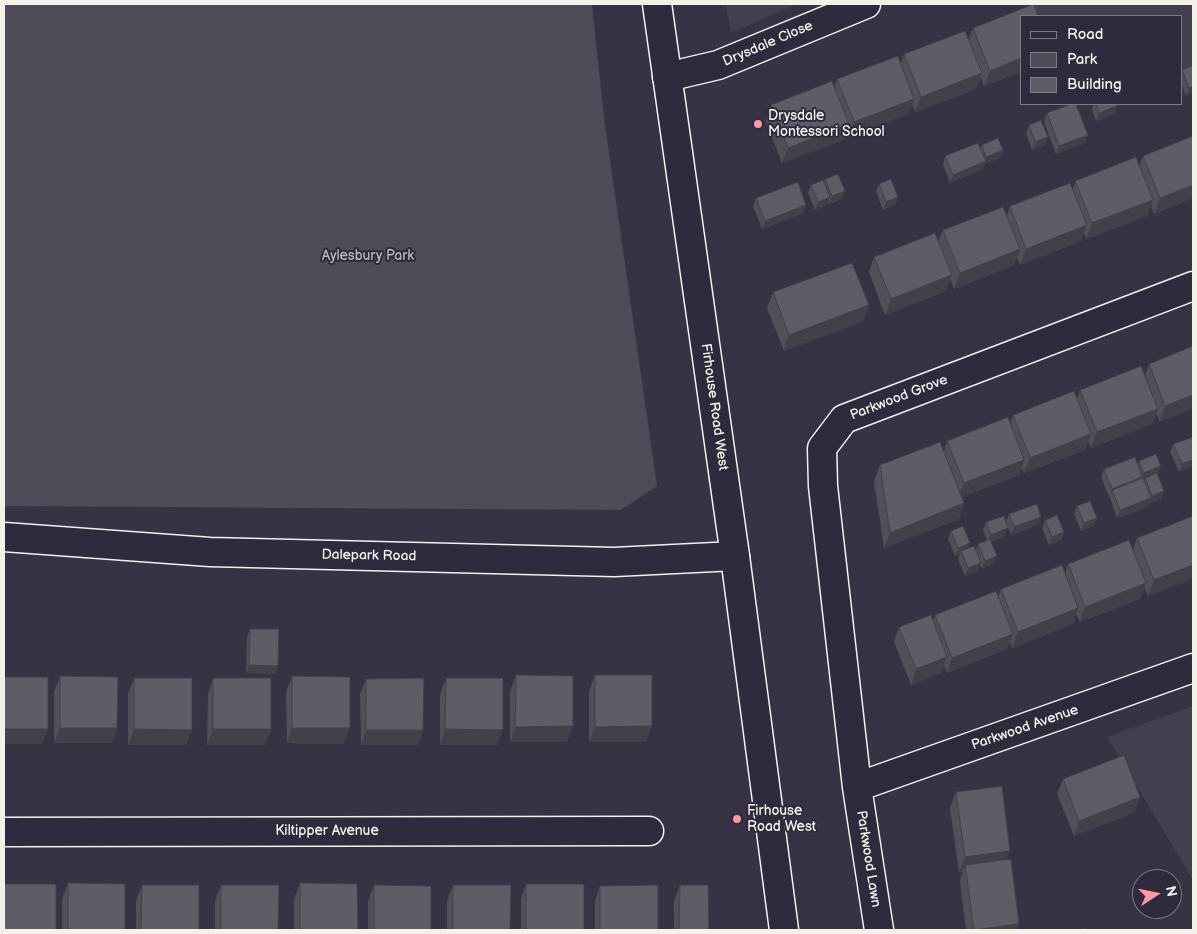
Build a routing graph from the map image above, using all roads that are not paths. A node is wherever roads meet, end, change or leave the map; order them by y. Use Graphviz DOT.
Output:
graph roads {
  1 [pos="656,4"];
  2 [pos="866,4"];
  3 [pos="667,77"];
  4 [pos="1193,286"];
  5 [pos="4,537"];
  6 [pos="735,556"];
  7 [pos="1193,668"];
  8 [pos="857,787"];
  9 [pos="649,831"];
  10 [pos="4,832"];
  11 [pos="784,930"];
  12 [pos="879,930"];
  1 -- 3 [label="street, Firhouse Road West"];
  2 -- 3 [label="street, Drysdale Close"];
  3 -- 6 [label="street, Firhouse Road West"];
  4 -- 8 [label="street, Parkwood Grove"];
  5 -- 6 [label="street, Dalepark Road"];
  6 -- 11 [label="street, Firhouse Road West"];
  7 -- 8 [label="street, Parkwood Avenue"];
  8 -- 12 [label="street, Parkwood Lawn"];
  9 -- 10 [label="street, Kiltipper Avenue"];
}
